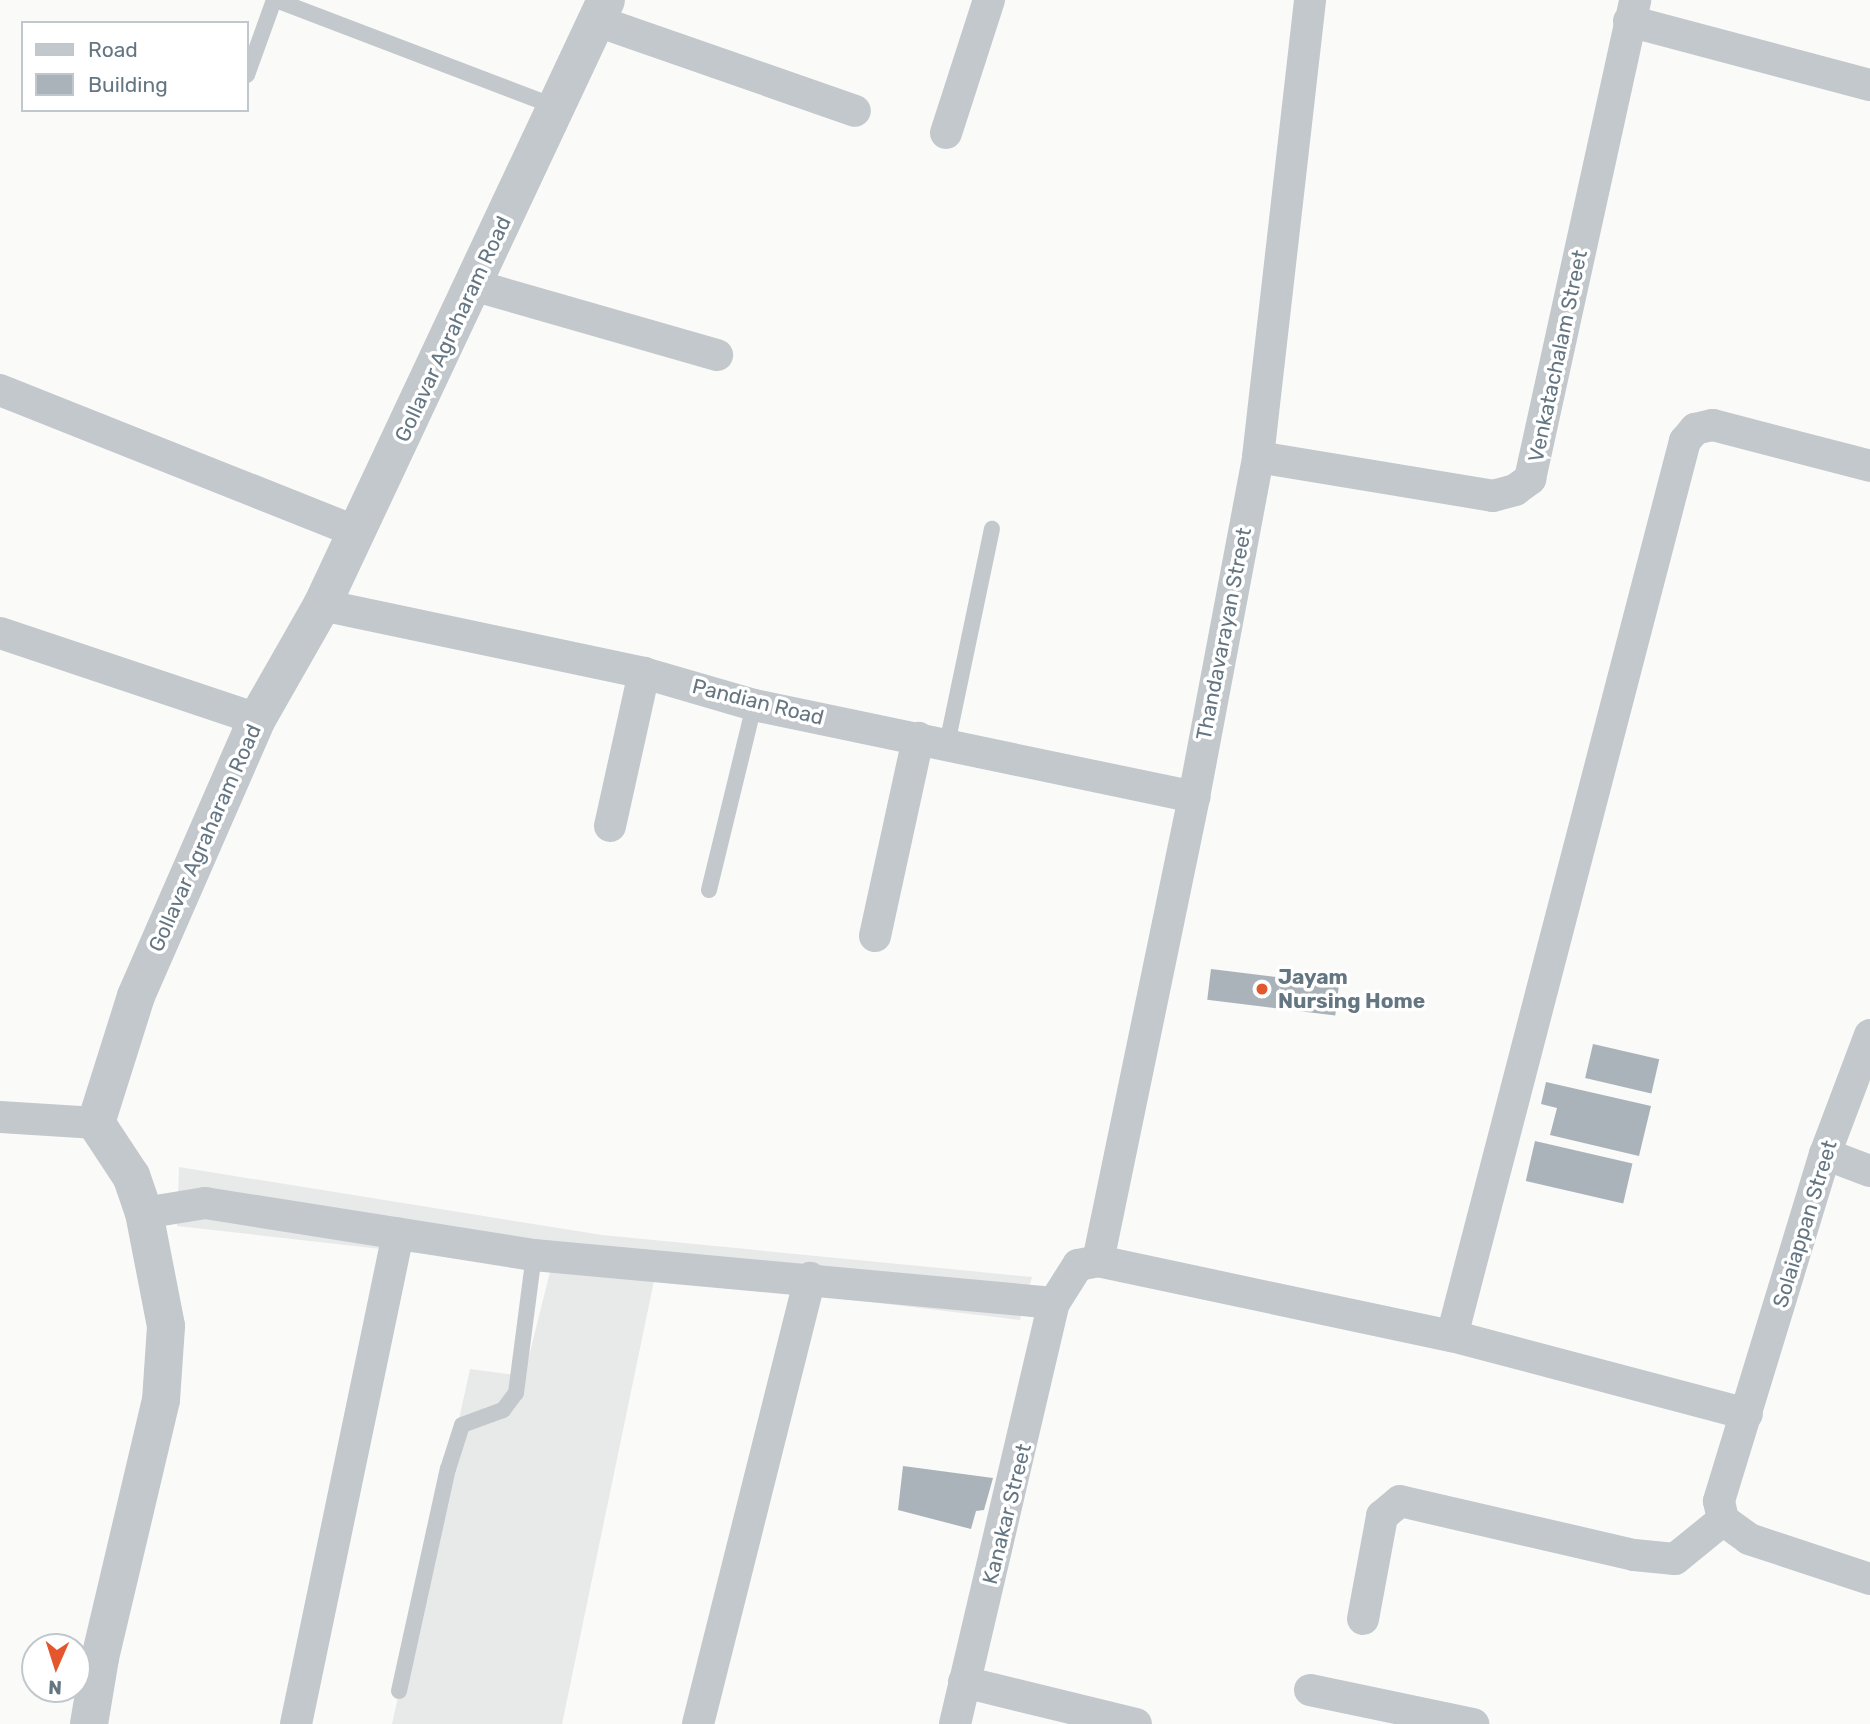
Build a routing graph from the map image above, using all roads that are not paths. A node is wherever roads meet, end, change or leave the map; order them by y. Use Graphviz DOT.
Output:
graph roads {
  1 [pos="275,0"];
  2 [pos="989,0"];
  3 [pos="1310,0"];
  4 [pos="601,11"];
  5 [pos="1632,11"];
  6 [pos="248,72"];
  7 [pos="1870,85"];
  8 [pos="556,107"];
  9 [pos="855,111"];
  10 [pos="946,133"];
  11 [pos="473,285"];
  12 [pos="717,355"];
  13 [pos="0,390"];
  14 [pos="1258,457"];
  15 [pos="1870,466"];
  16 [pos="992,529"];
  17 [pos="357,532"];
  18 [pos="322,605"];
  19 [pos="0,633"];
  20 [pos="644,673"];
  21 [pos="754,705"];
  22 [pos="257,719"];
  23 [pos="933,741"];
  24 [pos="1194,797"];
  25 [pos="610,826"];
  26 [pos="709,890"];
  27 [pos="875,936"];
  28 [pos="1870,1035"];
  29 [pos="0,1117"];
  30 [pos="96,1122"];
  31 [pos="1825,1154"];
  32 [pos="1870,1171"];
  33 [pos="144,1213"];
  34 [pos="398,1234"];
  35 [pos="534,1255"];
  36 [pos="1098,1261"];
  37 [pos="810,1278"];
  38 [pos="1054,1303"];
  39 [pos="1452,1336"];
  40 [pos="1748,1414"];
  41 [pos="1723,1520"];
  42 [pos="1870,1580"];
  43 [pos="1363,1619"];
  44 [pos="964,1682"];
  45 [pos="1310,1690"];
  46 [pos="399,1691"];
  47 [pos="89,1724"];
  48 [pos="296,1724"];
  49 [pos="698,1724"];
  50 [pos="955,1724"];
  51 [pos="1136,1724"];
  52 [pos="1474,1724"];
  1 -- 6 [label="lane"];
  1 -- 8 [label="lane"];
  2 -- 10 [label="street"];
  3 -- 14 [label="street, Thandavarayan Street"];
  4 -- 8 [label="street, Gollavar Agraharam Road"];
  4 -- 9 [label="street"];
  5 -- 7 [label="street"];
  5 -- 14 [label="street, Venkatachalam Street"];
  8 -- 11 [label="street, Gollavar Agraharam Road"];
  11 -- 12 [label="street"];
  11 -- 17 [label="street, Gollavar Agraharam Road"];
  13 -- 17 [label="street"];
  14 -- 24 [label="street, Thandavarayan Street"];
  15 -- 39 [label="street"];
  16 -- 23 [label="lane"];
  17 -- 18 [label="street, Gollavar Agraharam Road"];
  18 -- 20 [label="street, Pandian Road"];
  18 -- 22 [label="street, Gollavar Agraharam Road"];
  19 -- 22 [label="street"];
  20 -- 21 [label="street, Pandian Road"];
  20 -- 25 [label="street"];
  21 -- 23 [label="street, Pandian Road"];
  21 -- 26 [label="lane"];
  22 -- 30 [label="street, Gollavar Agraharam Road"];
  23 -- 24 [label="street, Pandian Road"];
  23 -- 27 [label="street"];
  24 -- 36 [label="street, Thandavarayan Street"];
  28 -- 31 [label="street, Solaiappan Street"];
  29 -- 30 [label="street"];
  30 -- 33 [label="street"];
  31 -- 32 [label="street"];
  31 -- 40 [label="street, Solaiappan Street"];
  33 -- 34 [label="street"];
  33 -- 47 [label="street"];
  34 -- 35 [label="street"];
  34 -- 48 [label="street"];
  35 -- 37 [label="street"];
  35 -- 46 [label="lane"];
  36 -- 38 [label="street"];
  36 -- 39 [label="street"];
  37 -- 38 [label="street"];
  37 -- 49 [label="street"];
  38 -- 44 [label="street, Kanakar Street"];
  39 -- 40 [label="street"];
  40 -- 41 [label="street, Solaiappan Street"];
  41 -- 42 [label="street"];
  41 -- 43 [label="street"];
  44 -- 50 [label="street, Kanakar Street"];
  44 -- 51 [label="street"];
  45 -- 52 [label="street"];
}
